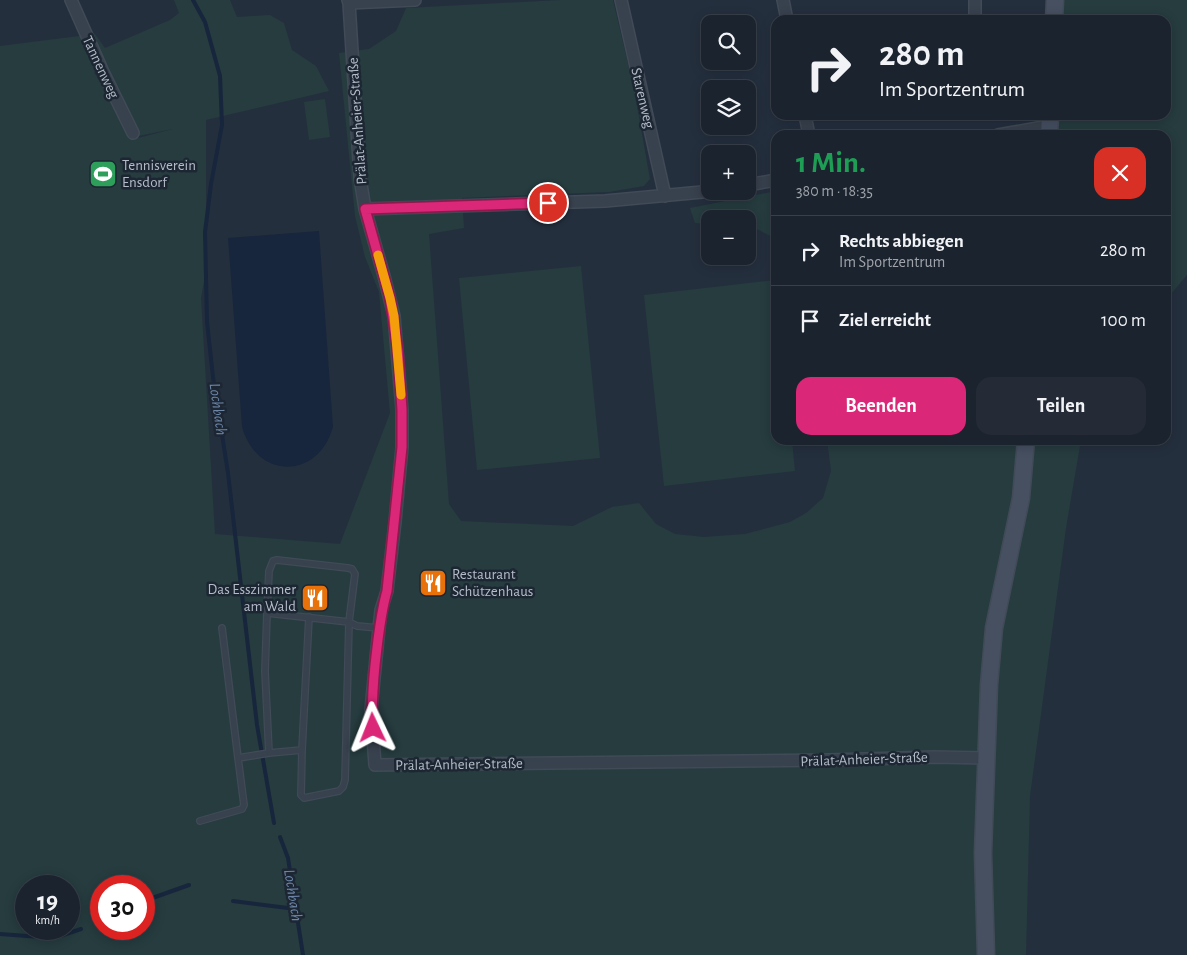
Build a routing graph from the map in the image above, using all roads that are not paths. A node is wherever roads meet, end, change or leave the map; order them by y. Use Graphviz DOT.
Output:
graph roads {
  1 [pos="71,0"];
  2 [pos="415,0"];
  3 [pos="621,0"];
  4 [pos="783,0"];
  5 [pos="975,0"];
  6 [pos="1055,0"];
  7 [pos="348,2"];
  8 [pos="786,15"];
  9 [pos="975,15"];
  10 [pos="1054,15"];
  11 [pos="1049,125"];
  12 [pos="1024,130"];
  13 [pos="132,133"];
  14 [pos="771,181"];
  15 [pos="756,184"];
  16 [pos="701,192"];
  17 [pos="666,196"];
  18 [pos="365,209"];
  19 [pos="1025,445"];
  20 [pos="267,613"];
  21 [pos="309,617"];
  22 [pos="349,622"];
  23 [pos="222,628"];
  24 [pos="379,628"];
  25 [pos="302,750"];
  26 [pos="269,752"];
  27 [pos="238,758"];
  28 [pos="986,758"];
  29 [pos="200,821"];
  30 [pos="986,955"];
  1 -- 13 [label="street, Tannenweg"];
  2 -- 7 [label="street"];
  3 -- 17 [label="street, Starenweg"];
  4 -- 8 [label="street"];
  5 -- 9 [label="street"];
  6 -- 10 [label="street"];
  7 -- 18 [label="street, Prälat-Anheier-Straße"];
  11 -- 12 [label="street"];
  14 -- 15 [label="street"];
  16 -- 17 [label="street"];
  17 -- 18 [label="street"];
  18 -- 24 [label="street, Prälat-Anheier-Straße"];
  19 -- 28 [label="street"];
  20 -- 21 [label="lane"];
  20 -- 22 [label="lane"];
  20 -- 26 [label="lane"];
  21 -- 22 [label="lane"];
  21 -- 25 [label="lane"];
  22 -- 24 [label="lane"];
  22 -- 25 [label="lane"];
  23 -- 27 [label="lane"];
  24 -- 28 [label="street, Prälat-Anheier-Straße"];
  25 -- 26 [label="lane"];
  26 -- 27 [label="lane"];
  27 -- 29 [label="lane"];
  28 -- 30 [label="street"];
}
